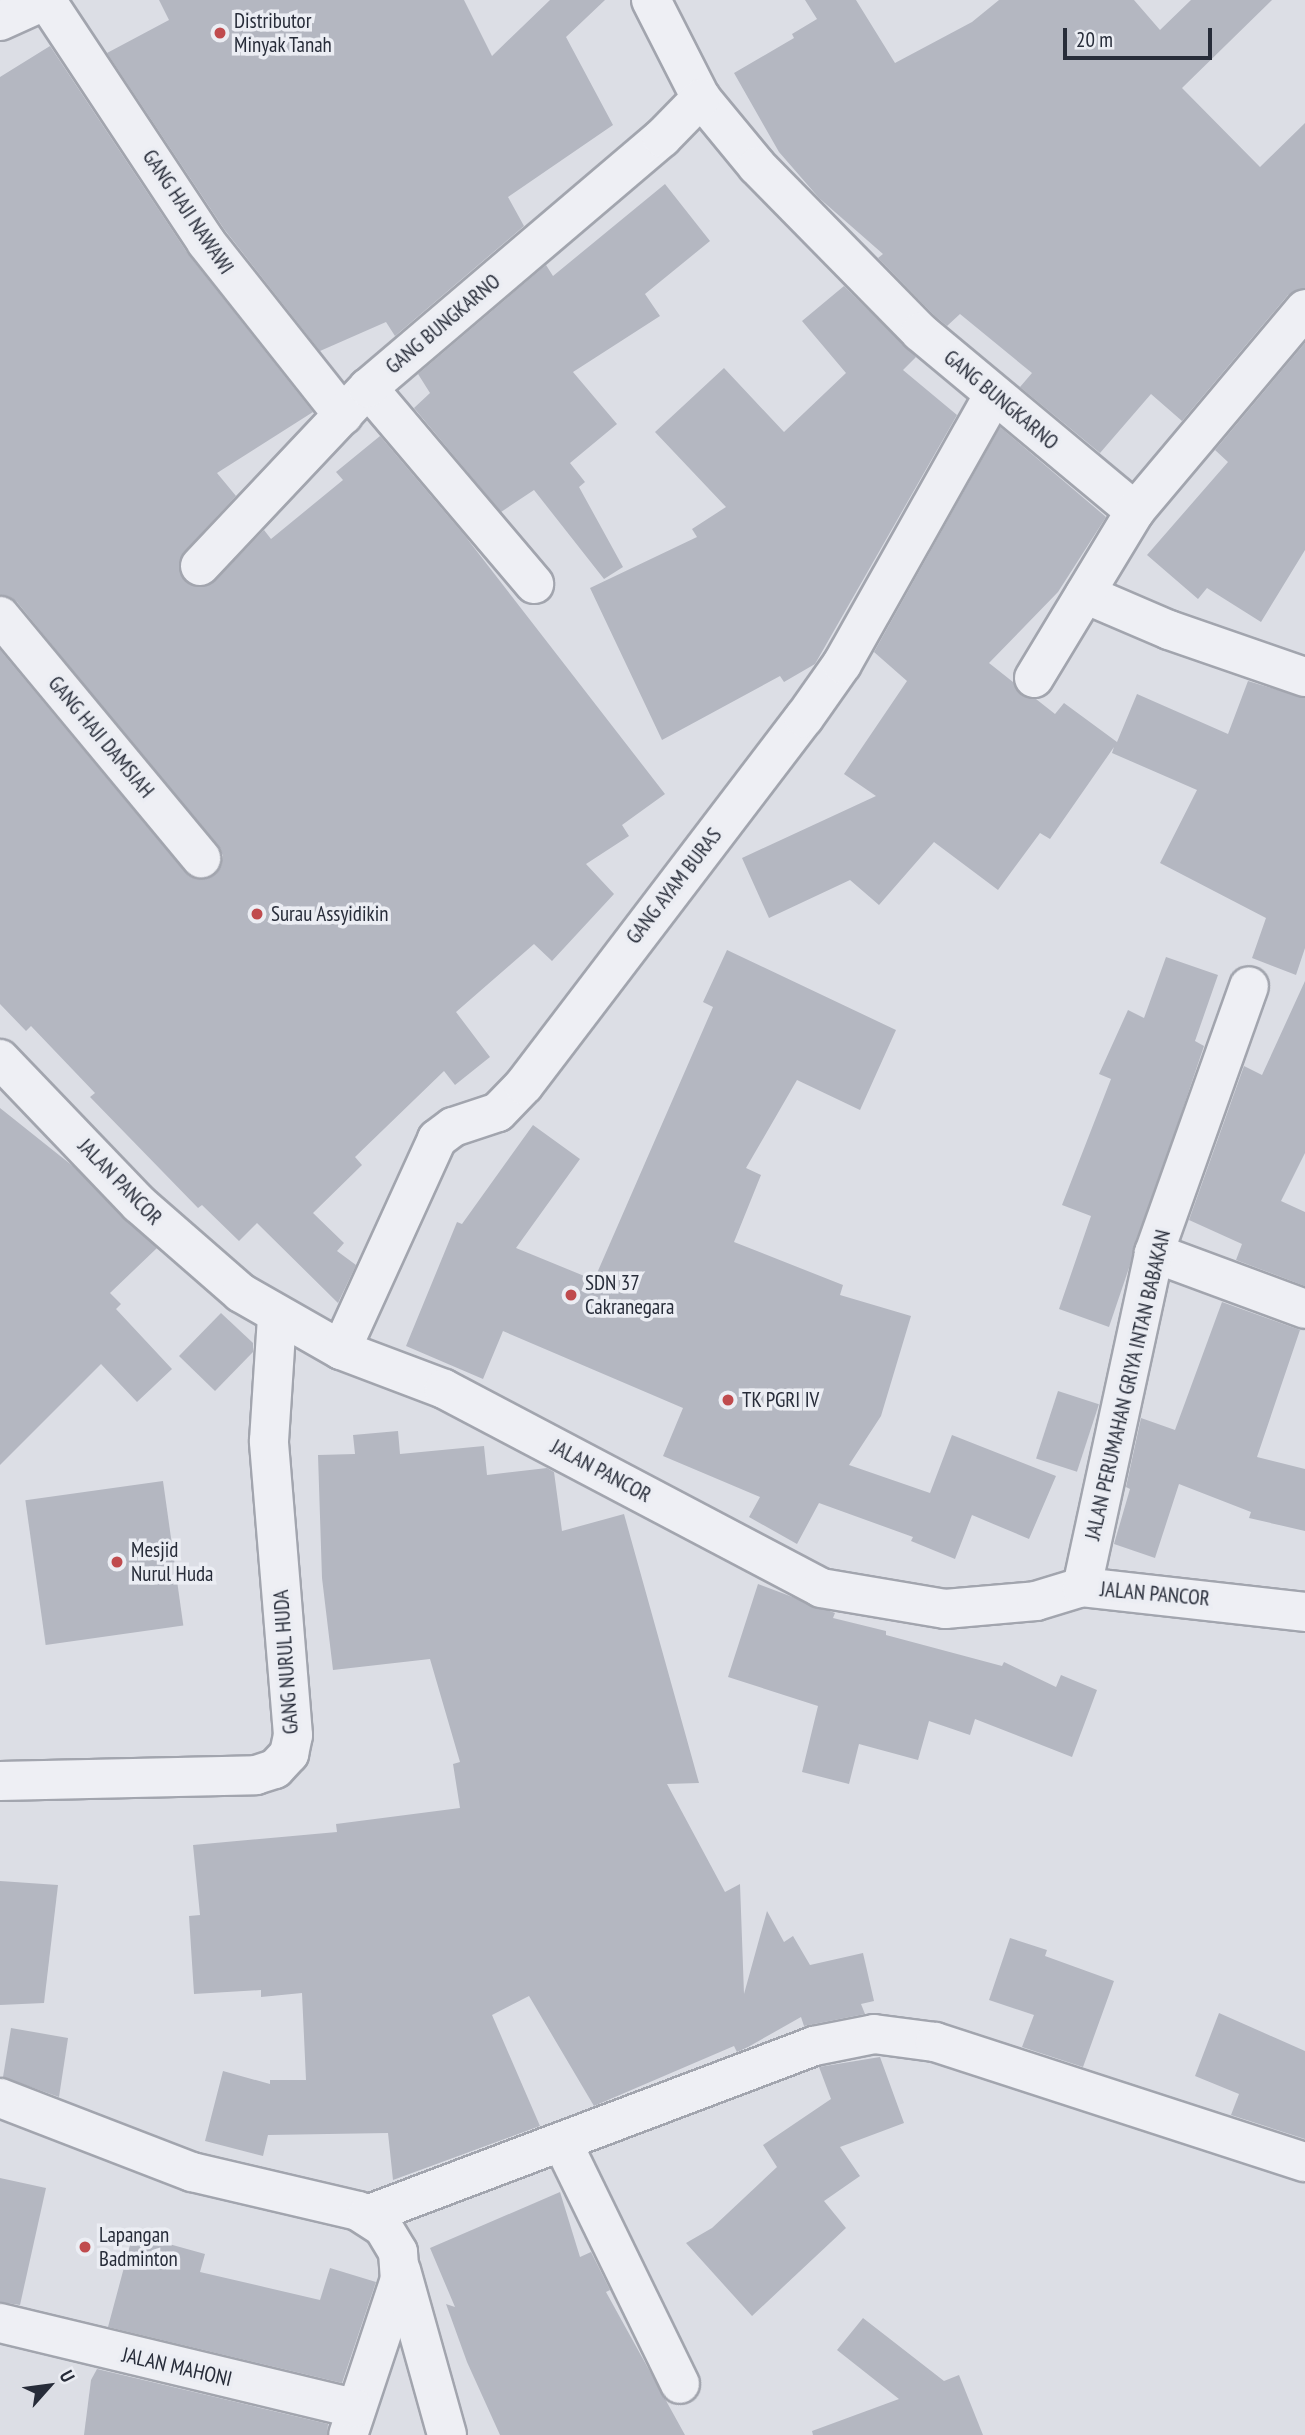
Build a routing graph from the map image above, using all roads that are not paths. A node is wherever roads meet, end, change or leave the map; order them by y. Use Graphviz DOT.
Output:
graph roads {
  1 [pos="46,0"];
  2 [pos="651,0"];
  3 [pos="0,22"];
  4 [pos="701,98"];
  5 [pos="1305,309"];
  6 [pos="993,396"];
  7 [pos="355,401"];
  8 [pos="1135,511"];
  9 [pos="200,566"];
  10 [pos="534,584"];
  11 [pos="1085,594"];
  12 [pos="0,616"];
  13 [pos="1305,677"];
  14 [pos="1034,678"];
  15 [pos="201,858"];
  16 [pos="1248,986"];
  17 [pos="1,1063"];
  18 [pos="1154,1253"];
  19 [pos="1305,1309"];
  20 [pos="277,1316"];
  21 [pos="341,1350"];
  22 [pos="1082,1587"];
  23 [pos="1305,1612"];
  24 [pos="0,1781"];
  25 [pos="0,2098"];
  26 [pos="562,2142"];
  27 [pos="1305,2162"];
  28 [pos="367,2215"];
  29 [pos="401,2270"];
  30 [pos="0,2323"];
  31 [pos="680,2385"];
  32 [pos="351,2421"];
  33 [pos="447,2435"];
  1 -- 3 [label="street"];
  1 -- 7 [label="street, GANG HAJI NAWAWI"];
  2 -- 4 [label="street, GANG BUNGKARNO"];
  4 -- 6 [label="street, GANG BUNGKARNO"];
  4 -- 7 [label="street, GANG BUNGKARNO"];
  5 -- 8 [label="street"];
  6 -- 8 [label="street, GANG BUNGKARNO"];
  6 -- 21 [label="street, GANG AYAM BURAS"];
  7 -- 9 [label="street, GANG BUNGKARNO"];
  7 -- 10 [label="street, GANG HAJI NAWAWI"];
  8 -- 11 [label="street"];
  11 -- 13 [label="street"];
  11 -- 14 [label="street"];
  12 -- 15 [label="street, GANG HAJI DAMSIAH"];
  16 -- 18 [label="street, JALAN PERUMAHAN GRIYA INTAN BABAKAN"];
  17 -- 20 [label="street, JALAN PANCOR"];
  18 -- 19 [label="street"];
  18 -- 22 [label="street, JALAN PERUMAHAN GRIYA INTAN BABAKAN"];
  20 -- 21 [label="street, JALAN PANCOR"];
  20 -- 24 [label="street, GANG NURUL HUDA"];
  21 -- 22 [label="street, JALAN PANCOR"];
  22 -- 23 [label="street, JALAN PANCOR"];
  25 -- 28 [label="street"];
  26 -- 27 [label="street"];
  26 -- 28 [label="street"];
  26 -- 31 [label="street"];
  28 -- 29 [label="street"];
  29 -- 32 [label="street"];
  29 -- 33 [label="street"];
  30 -- 32 [label="street, JALAN MAHONI"];
}
